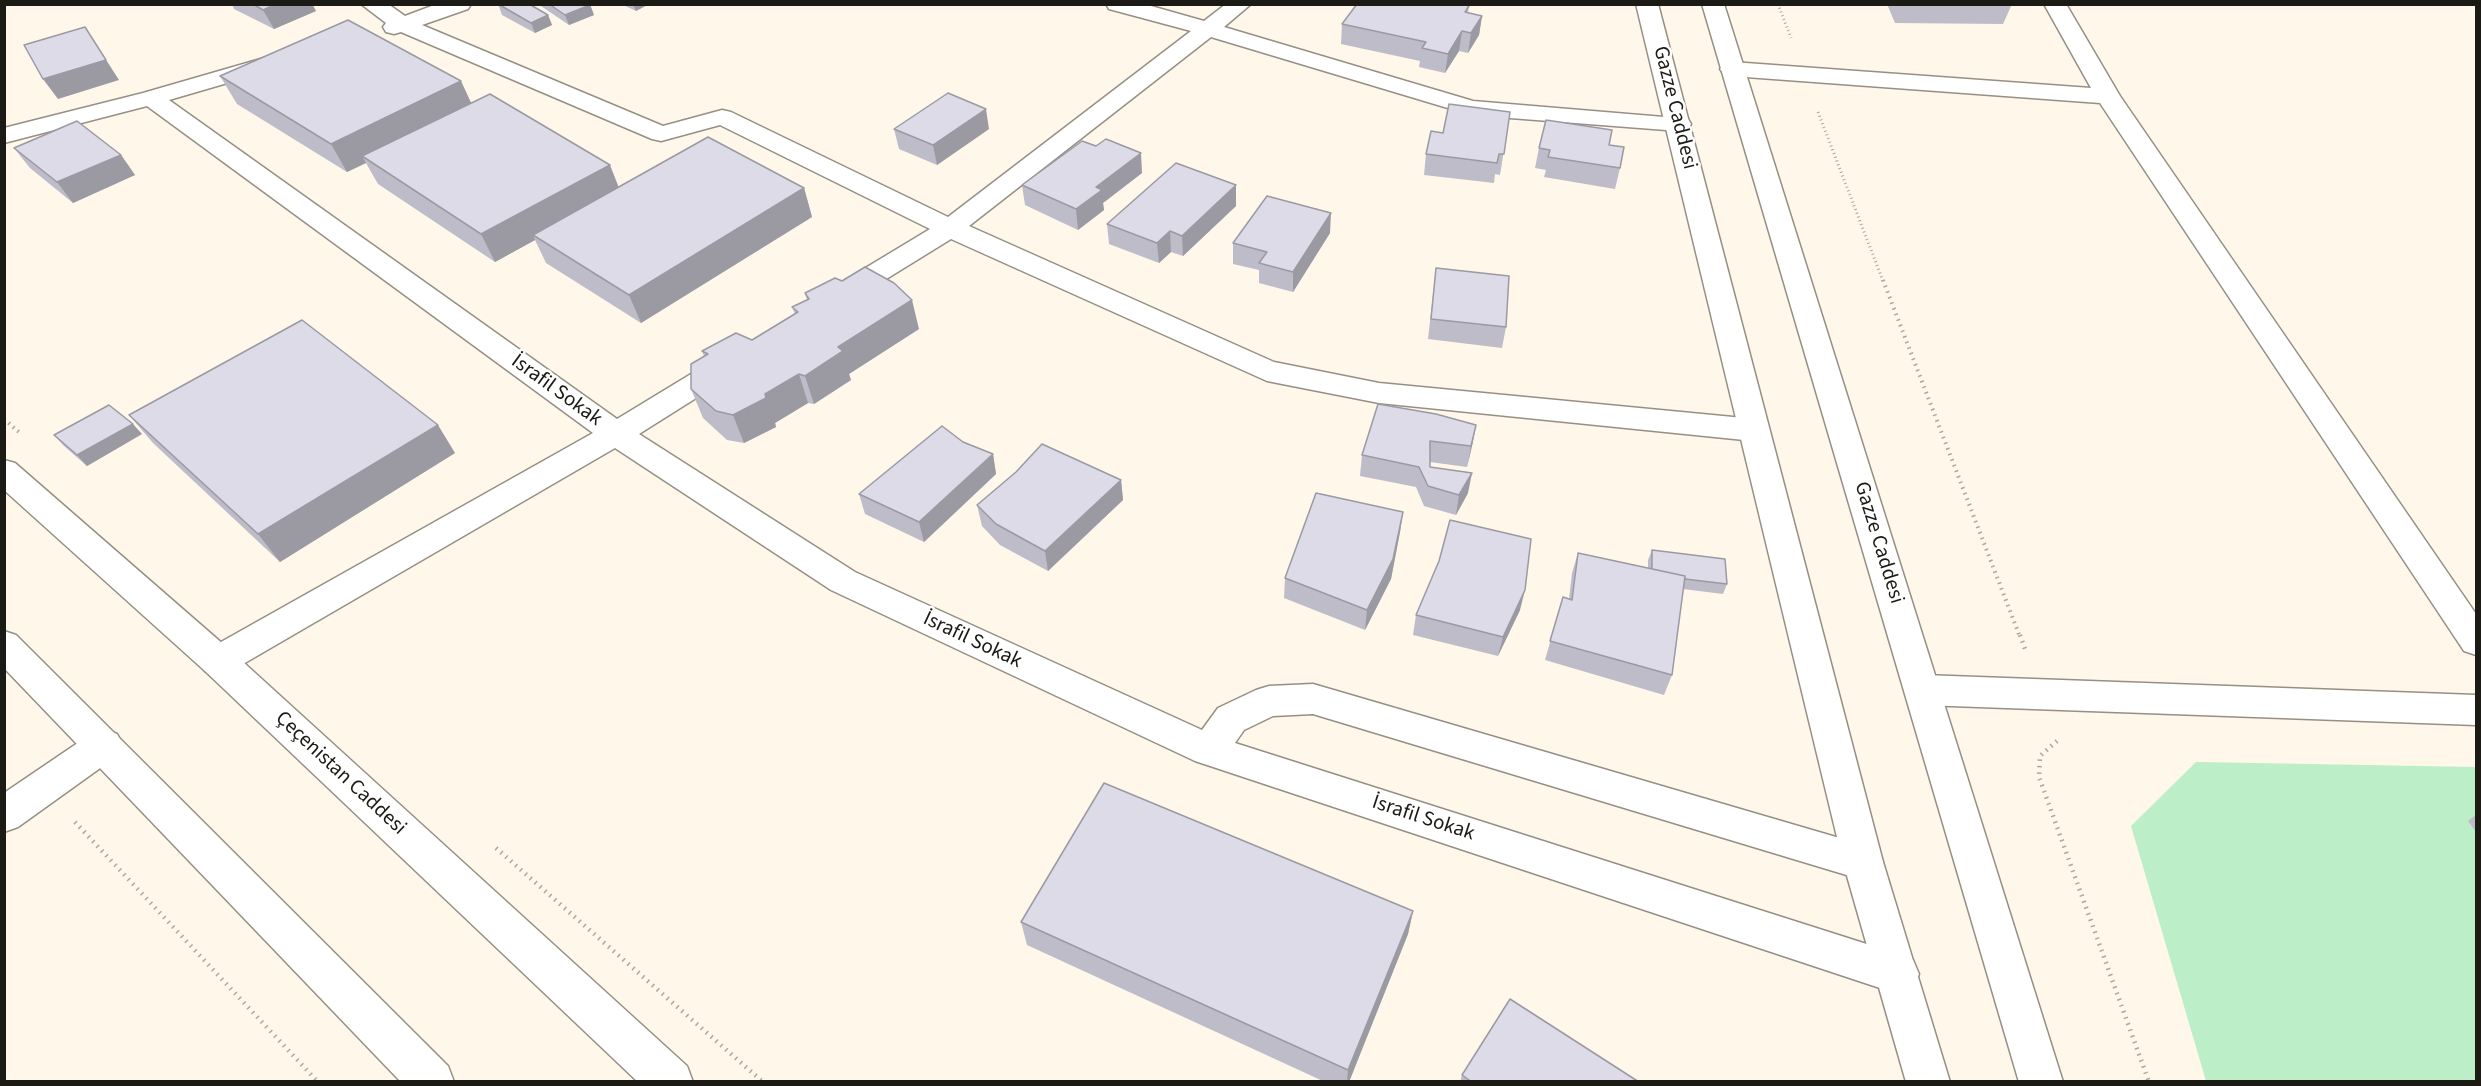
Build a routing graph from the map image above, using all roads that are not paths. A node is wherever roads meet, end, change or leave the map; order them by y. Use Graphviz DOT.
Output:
graph roads {
  1 [pos="372,4"];
  2 [pos="460,4"];
  3 [pos="1117,4"];
  4 [pos="1240,4"];
  5 [pos="1647,4"];
  6 [pos="1713,4"];
  7 [pos="2055,4"];
  8 [pos="402,24"];
  9 [pos="1208,29"];
  10 [pos="368,34"];
  11 [pos="288,58"];
  12 [pos="1732,69"];
  13 [pos="2108,96"];
  14 [pos="152,98"];
  15 [pos="1679,124"];
  16 [pos="4,136"];
  17 [pos="950,228"];
  18 [pos="818,309"];
  19 [pos="747,353"];
  20 [pos="1754,430"];
  21 [pos="616,434"];
  22 [pos="4,471"];
  23 [pos="2476,641"];
  24 [pos="4,645"];
  25 [pos="218,661"];
  26 [pos="1923,690"];
  27 [pos="2476,710"];
  28 [pos="104,745"];
  29 [pos="1208,750"];
  30 [pos="4,815"];
  31 [pos="1863,862"];
  32 [pos="1898,974"];
  33 [pos="432,1082"];
  34 [pos="671,1082"];
  35 [pos="1928,1082"];
  36 [pos="2041,1082"];
  1 -- 8 [label="street"];
  2 -- 8 [label="street"];
  3 -- 9 [label="street"];
  4 -- 9 [label="street"];
  5 -- 15 [label="street, Gazze Caddesi"];
  6 -- 12 [label="street, Gazze Caddesi"];
  7 -- 13 [label="street"];
  8 -- 10 [label="street"];
  8 -- 17 [label="street"];
  9 -- 15 [label="street"];
  9 -- 17 [label="street"];
  11 -- 14 [label="street"];
  12 -- 13 [label="street"];
  12 -- 26 [label="street, Gazze Caddesi"];
  13 -- 23 [label="street"];
  14 -- 16 [label="street"];
  14 -- 21 [label="street, İsrafil Sokak"];
  15 -- 20 [label="street, Gazze Caddesi"];
  17 -- 18 [label="street"];
  17 -- 20 [label="street"];
  19 -- 21 [label="street"];
  20 -- 31 [label="street, Gazze Caddesi"];
  21 -- 25 [label="street"];
  21 -- 29 [label="street, İsrafil Sokak"];
  22 -- 25 [label="street, Çeçenistan Caddesi"];
  24 -- 28 [label="street"];
  25 -- 34 [label="street, Çeçenistan Caddesi"];
  26 -- 27 [label="street"];
  26 -- 36 [label="street, Gazze Caddesi"];
  28 -- 30 [label="street"];
  28 -- 33 [label="street"];
  29 -- 31 [label="street"];
  29 -- 32 [label="street, İsrafil Sokak"];
  31 -- 32 [label="street, Gazze Caddesi"];
  32 -- 35 [label="street, Gazze Caddesi"];
}
